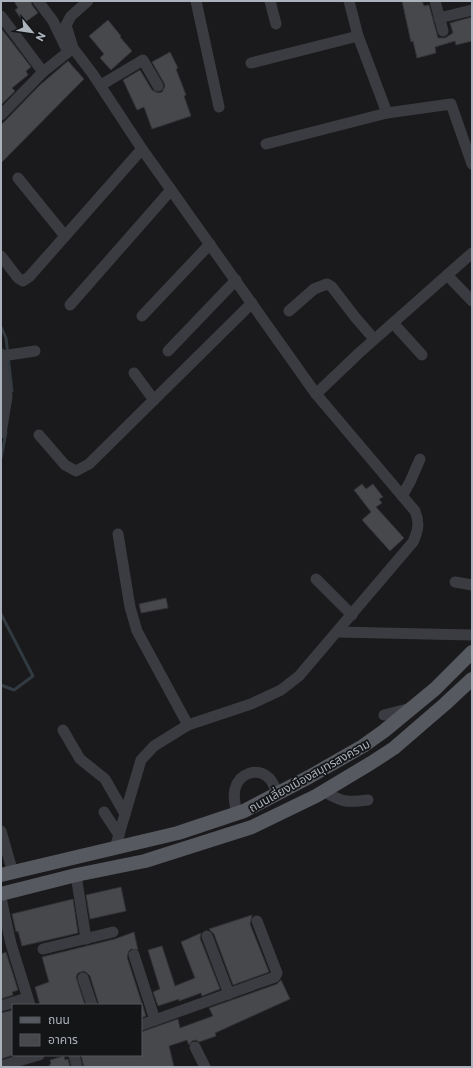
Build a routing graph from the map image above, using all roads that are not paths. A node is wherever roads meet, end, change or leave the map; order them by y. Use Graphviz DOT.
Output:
graph roads {
  1 [pos="38,1"];
  2 [pos="196,1"];
  3 [pos="270,1"];
  4 [pos="349,1"];
  5 [pos="434,1"];
  6 [pos="85,2"];
  7 [pos="472,10"];
  8 [pos="1,16"];
  9 [pos="439,18"];
  10 [pos="276,24"];
  11 [pos="443,31"];
  12 [pos="358,36"];
  13 [pos="70,50"];
  14 [pos="251,63"];
  15 [pos="43,72"];
  16 [pos="100,85"];
  17 [pos="158,86"];
  18 [pos="219,107"];
  19 [pos="387,113"];
  20 [pos="1,115"];
  21 [pos="266,144"];
  22 [pos="142,149"];
  23 [pos="472,164"];
  24 [pos="18,178"];
  25 [pos="171,190"];
  26 [pos="65,236"];
  27 [pos="210,244"];
  28 [pos="472,253"];
  29 [pos="1,256"];
  30 [pos="447,275"];
  31 [pos="236,280"];
  32 [pos="472,301"];
  33 [pos="252,303"];
  34 [pos="70,305"];
  35 [pos="289,311"];
  36 [pos="142,316"];
  37 [pos="393,323"];
  38 [pos="374,339"];
  39 [pos="35,351"];
  40 [pos="168,351"];
  41 [pos="5,355"];
  42 [pos="422,355"];
  43 [pos="134,373"];
  44 [pos="316,394"];
  45 [pos="154,400"];
  46 [pos="2,428"];
  47 [pos="39,435"];
  48 [pos="420,459"];
  49 [pos="402,496"];
  50 [pos="118,534"];
  51 [pos="316,579"];
  52 [pos="455,582"];
  53 [pos="472,585"];
  54 [pos="352,615"];
  55 [pos="337,632"];
  56 [pos="472,635"];
  57 [pos="472,652"];
  58 [pos="472,679"];
  59 [pos="411,708"];
  60 [pos="384,715"];
  61 [pos="188,726"];
  62 [pos="63,730"];
  63 [pos="323,792"];
  64 [pos="278,794"];
  65 [pos="368,800"];
  66 [pos="104,812"];
  67 [pos="238,813"];
  68 [pos="125,814"];
  69 [pos="1,831"];
  70 [pos="117,842"];
  71 [pos="7,874"];
  72 [pos="76,875"];
  73 [pos="1,894"];
  74 [pos="1,898"];
  75 [pos="257,921"];
  76 [pos="113,932"];
  77 [pos="207,936"];
  78 [pos="86,939"];
  79 [pos="43,949"];
  80 [pos="134,955"];
  81 [pos="83,978"];
  82 [pos="229,994"];
  83 [pos="28,1001"];
  84 [pos="92,1004"];
  85 [pos="1,1006"];
  86 [pos="155,1020"];
  87 [pos="142,1025"];
  88 [pos="195,1047"];
  89 [pos="36,1056"];
  90 [pos="74,1056"];
  91 [pos="1,1066"];
  92 [pos="77,1067"];
  93 [pos="205,1067"];
  1 -- 13 [label="street"];
  2 -- 18 [label="street"];
  3 -- 10 [label="street"];
  4 -- 12 [label="street"];
  5 -- 9 [label="street"];
  6 -- 13 [label="street"];
  7 -- 9 [label="street"];
  8 -- 15 [label="street"];
  9 -- 11 [label="street"];
  12 -- 14 [label="street"];
  12 -- 19 [label="street"];
  13 -- 15 [label="street"];
  13 -- 16 [label="street"];
  15 -- 20 [label="street"];
  16 -- 17 [label="street"];
  16 -- 22 [label="street"];
  19 -- 21 [label="street"];
  19 -- 23 [label="street"];
  22 -- 25 [label="street"];
  22 -- 26 [label="street"];
  24 -- 26 [label="street"];
  25 -- 27 [label="street"];
  25 -- 34 [label="street"];
  26 -- 29 [label="street"];
  27 -- 31 [label="street"];
  27 -- 36 [label="street"];
  28 -- 30 [label="street"];
  30 -- 32 [label="street"];
  30 -- 37 [label="street"];
  31 -- 33 [label="street"];
  31 -- 40 [label="street"];
  33 -- 44 [label="street"];
  33 -- 45 [label="street"];
  35 -- 38 [label="street"];
  37 -- 38 [label="street"];
  37 -- 42 [label="street"];
  38 -- 44 [label="street"];
  39 -- 41 [label="street"];
  41 -- 46 [label="street"];
  43 -- 45 [label="street"];
  44 -- 49 [label="street"];
  45 -- 47 [label="street"];
  48 -- 49 [label="street"];
  49 -- 54 [label="street"];
  50 -- 61 [label="street"];
  51 -- 54 [label="street"];
  52 -- 53 [label="street"];
  54 -- 55 [label="street"];
  55 -- 56 [label="street"];
  55 -- 61 [label="street"];
  57 -- 59 [label="main road, ถนนเลี่ยงเมืองสมุทรสงคราม"];
  58 -- 63 [label="main road, ถนนเลี่ยงเมืองสมุทรสงคราม"];
  59 -- 60 [label="street"];
  59 -- 64 [label="main road, ถนนเลี่ยงเมืองสมุทรสงคราม"];
  61 -- 68 [label="street"];
  62 -- 68 [label="street"];
  63 -- 65 [label="street"];
  63 -- 72 [label="main road, ถนนเลี่ยงเมืองสมุทรสงคราม"];
  64 -- 67 [label="main road, ถนนเลี่ยงเมืองสมุทรสงคราม"];
  64 -- 67 [label="street"];
  66 -- 70 [label="street"];
  67 -- 70 [label="main road, ถนนเลี่ยงเมืองสมุทรสงคราม"];
  68 -- 70 [label="street"];
  69 -- 71 [label="street"];
  70 -- 71 [label="main road, ถนนเลี่ยงเมืองสมุทรสงคราม"];
  72 -- 73 [label="main road, ถนนเลี่ยงเมืองสมุทรสงคราม"];
  72 -- 78 [label="street"];
  74 -- 83 [label="street"];
  75 -- 82 [label="street"];
  76 -- 78 [label="street"];
  77 -- 82 [label="street"];
  78 -- 79 [label="street"];
  80 -- 86 [label="street"];
  81 -- 84 [label="street"];
  82 -- 86 [label="street"];
  83 -- 85 [label="street"];
  86 -- 87 [label="street"];
  88 -- 93 [label="street"];
  89 -- 91 [label="street"];
  90 -- 92 [label="street"];
}
